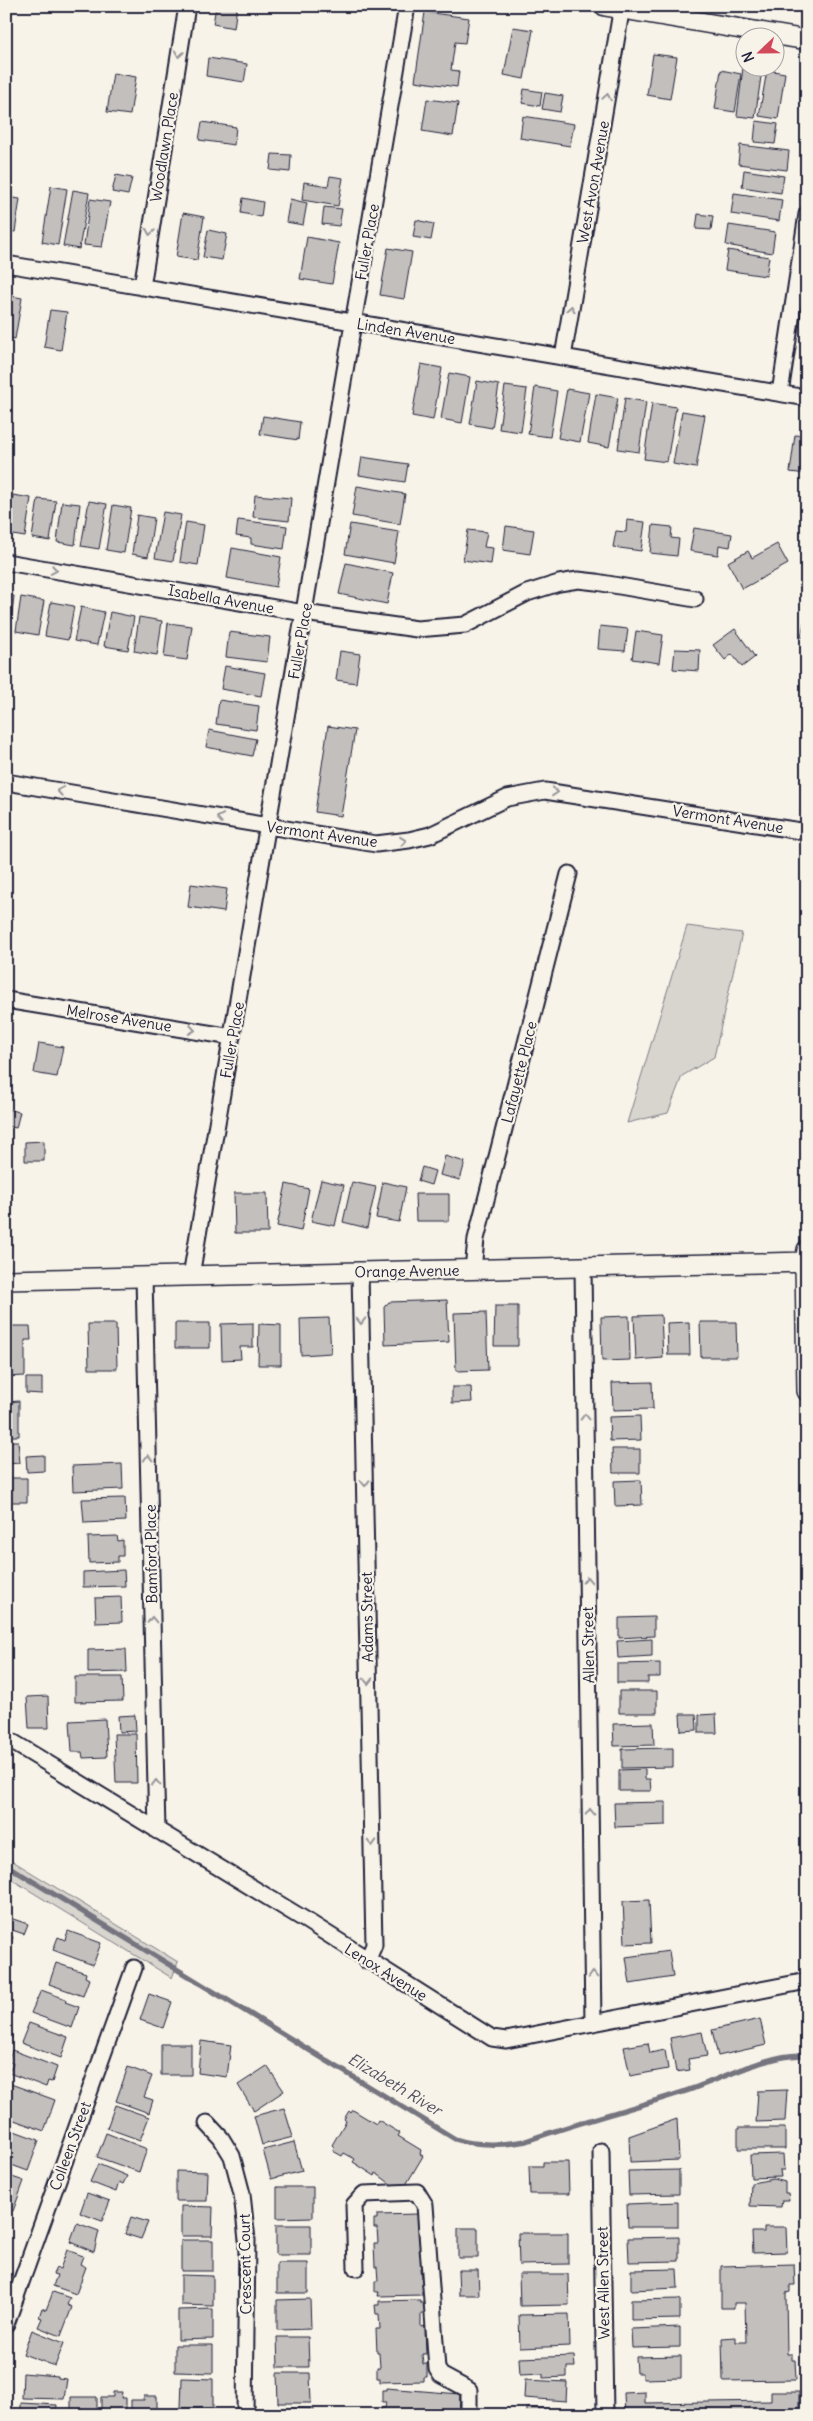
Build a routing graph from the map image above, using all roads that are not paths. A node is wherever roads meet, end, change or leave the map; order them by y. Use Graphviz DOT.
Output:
graph roads {
  1 [pos="187,6"];
  2 [pos="407,6"];
  3 [pos="617,7"];
  4 [pos="807,40"];
  5 [pos="807,214"];
  6 [pos="6,264"];
  7 [pos="142,287"];
  8 [pos="354,322"];
  9 [pos="563,357"];
  10 [pos="780,393"];
  11 [pos="807,398"];
  12 [pos="6,562"];
  13 [pos="695,599"];
  14 [pos="304,613"];
  15 [pos="6,782"];
  16 [pos="268,826"];
  17 [pos="807,832"];
  18 [pos="569,874"];
  19 [pos="6,1000"];
  20 [pos="232,1037"];
  21 [pos="806,1258"];
  22 [pos="583,1267"];
  23 [pos="473,1270"];
  24 [pos="360,1272"];
  25 [pos="191,1276"];
  26 [pos="144,1277"];
  27 [pos="6,1280"];
  28 [pos="807,1391"];
  29 [pos="6,1738"];
  30 [pos="157,1832"];
  31 [pos="367,1961"];
  32 [pos="134,1968"];
  33 [pos="807,1981"];
  34 [pos="593,2023"];
  35 [pos="207,2123"];
  36 [pos="601,2151"];
  37 [pos="356,2268"];
  38 [pos="6,2324"];
  39 [pos="245,2415"];
  40 [pos="469,2415"];
  41 [pos="605,2415"];
  1 -- 7 [label="street, Woodlawn Place, one-way"];
  2 -- 8 [label="street, Fuller Place"];
  3 -- 4 [label="street"];
  9 -- 3 [label="street, West Avon Avenue, one-way"];
  5 -- 10 [label="street"];
  6 -- 7 [label="street, Linden Avenue"];
  7 -- 8 [label="street, Linden Avenue"];
  8 -- 9 [label="street, Linden Avenue"];
  8 -- 14 [label="street, Fuller Place"];
  9 -- 10 [label="street, Linden Avenue"];
  10 -- 11 [label="street, Linden Avenue"];
  12 -- 14 [label="street, Isabella Avenue, one-way"];
  13 -- 14 [label="street, Isabella Avenue"];
  14 -- 16 [label="street, Fuller Place"];
  16 -- 15 [label="street, Vermont Avenue, one-way"];
  16 -- 17 [label="street, Vermont Avenue, one-way"];
  16 -- 20 [label="street, Fuller Place"];
  18 -- 23 [label="street, Lafayette Place"];
  19 -- 20 [label="street, Melrose Avenue, one-way"];
  20 -- 25 [label="street, Fuller Place"];
  21 -- 22 [label="street, Orange Avenue"];
  21 -- 28 [label="street"];
  22 -- 23 [label="street, Orange Avenue"];
  34 -- 22 [label="street, Allen Street, one-way"];
  23 -- 24 [label="street, Orange Avenue"];
  24 -- 25 [label="street, Orange Avenue"];
  24 -- 31 [label="street, Adams Street, one-way"];
  25 -- 26 [label="street, Orange Avenue"];
  26 -- 27 [label="street, Orange Avenue"];
  30 -- 26 [label="street, Bamford Place, one-way"];
  29 -- 30 [label="street, Lenox Avenue"];
  30 -- 31 [label="street, Lenox Avenue"];
  31 -- 34 [label="street, Lenox Avenue"];
  32 -- 38 [label="street, Colleen Street"];
  33 -- 34 [label="street, Lenox Avenue"];
  35 -- 39 [label="street, Crescent Court"];
  36 -- 41 [label="street, West Allen Street"];
  37 -- 40 [label="street"];
}
